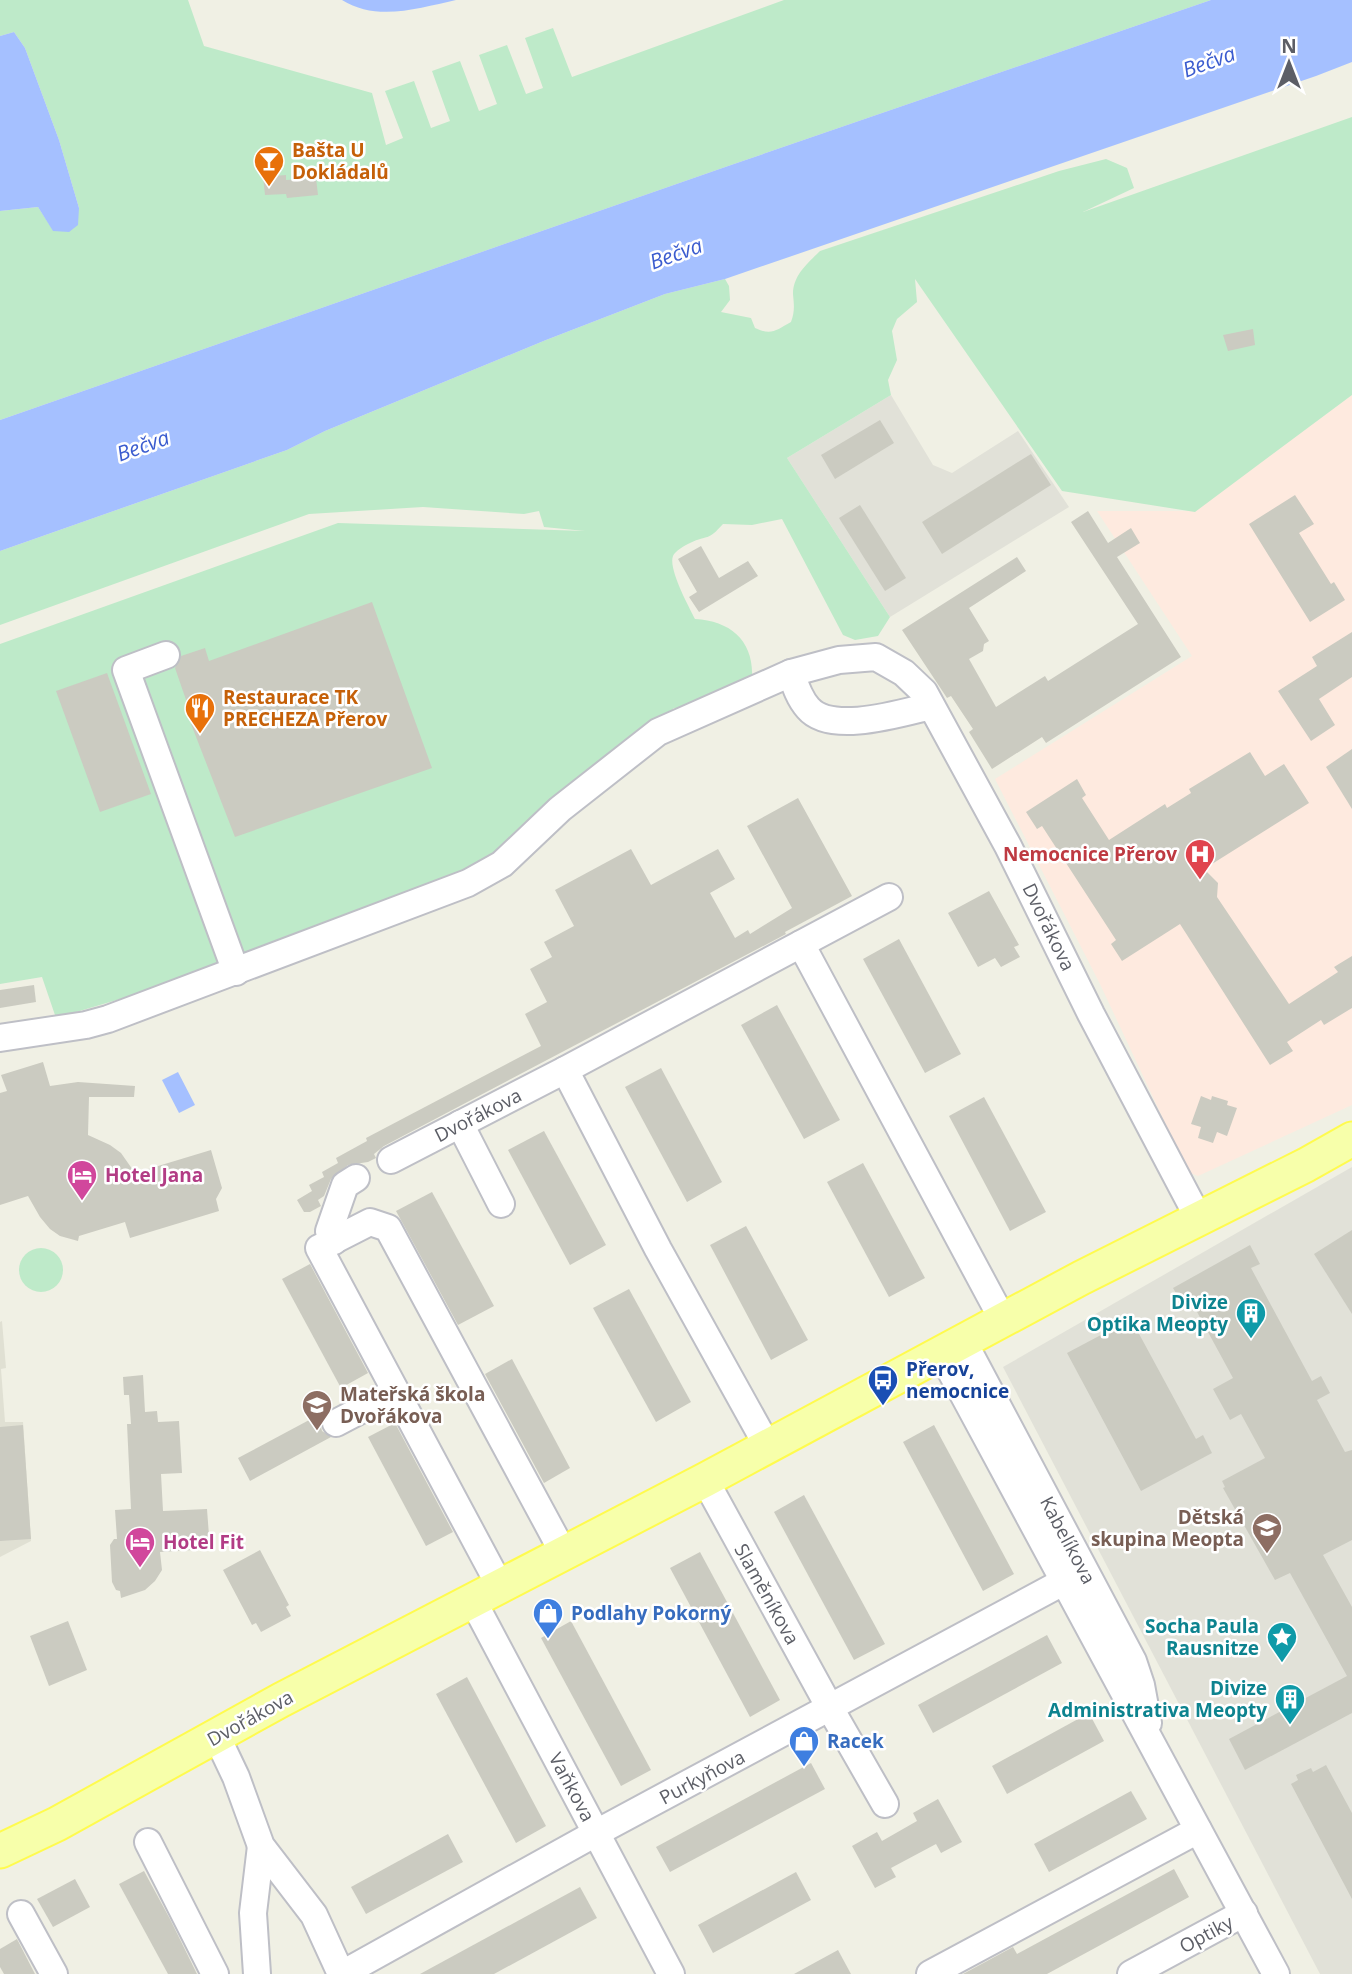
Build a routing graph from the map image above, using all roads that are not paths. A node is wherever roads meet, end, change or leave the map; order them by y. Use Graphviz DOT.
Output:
graph roads {
  1 [pos="166,654"];
  2 [pos="791,673"];
  3 [pos="931,706"];
  4 [pos="889,897"];
  5 [pos="801,944"];
  6 [pos="236,972"];
  7 [pos="0,1038"];
  8 [pos="565,1070"];
  9 [pos="460,1124"];
  10 [pos="1352,1139"];
  11 [pos="391,1160"];
  12 [pos="356,1178"];
  13 [pos="500,1204"];
  14 [pos="1199,1219"];
  15 [pos="334,1241"];
  16 [pos="1003,1320"];
  17 [pos="952,1347"];
  18 [pos="395,1392"];
  19 [pos="336,1423"];
  20 [pos="768,1447"];
  21 [pos="705,1480"];
  22 [pos="564,1554"];
  23 [pos="1063,1582"];
  24 [pos="487,1594"];
  25 [pos="1133,1690"];
  26 [pos="830,1709"];
  27 [pos="217,1737"];
  28 [pos="885,1804"];
  29 [pos="1198,1830"];
  30 [pos="596,1833"];
  31 [pos="148,1842"];
  32 [pos="261,1846"];
  33 [pos="0,1851"];
  34 [pos="1244,1913"];
  35 [pos="21,1914"];
  36 [pos="54,1974"];
  37 [pos="215,1974"];
  38 [pos="257,1974"];
  39 [pos="342,1974"];
  40 [pos="671,1974"];
  41 [pos="930,1974"];
  42 [pos="1131,1974"];
  43 [pos="1276,1974"];
  1 -- 6 [label="street"];
  2 -- 3 [label="street, Dvořákova"];
  2 -- 3 [label="street"];
  2 -- 6 [label="street, Dvořákova"];
  3 -- 14 [label="street, Dvořákova"];
  4 -- 5 [label="street, Dvořákova"];
  5 -- 8 [label="street, Dvořákova"];
  5 -- 16 [label="street"];
  6 -- 7 [label="street, Dvořákova"];
  8 -- 9 [label="street, Dvořákova"];
  8 -- 20 [label="street"];
  9 -- 11 [label="street, Dvořákova"];
  9 -- 13 [label="street"];
  10 -- 14 [label="main road, Dvořákova"];
  12 -- 15 [label="street"];
  14 -- 16 [label="main road, Dvořákova"];
  15 -- 18 [label="street"];
  15 -- 22 [label="street"];
  16 -- 17 [label="main road, Dvořákova"];
  17 -- 20 [label="main road, Dvořákova"];
  17 -- 23 [label="street, Kabelíkova"];
  17 -- 25 [label="street, Kabelíkova"];
  18 -- 19 [label="street"];
  18 -- 24 [label="street"];
  20 -- 21 [label="main road, Dvořákova"];
  21 -- 22 [label="main road, Dvořákova"];
  21 -- 26 [label="street, Slaměníkova"];
  22 -- 24 [label="main road, Dvořákova"];
  23 -- 25 [label="street, Kabelíkova"];
  23 -- 26 [label="street, Purkyňova"];
  24 -- 27 [label="main road, Dvořákova"];
  24 -- 30 [label="street, Vaňkova"];
  25 -- 29 [label="street, Kabelíkova"];
  26 -- 28 [label="street, Slaměníkova"];
  26 -- 30 [label="street, Purkyňova"];
  27 -- 32 [label="street"];
  27 -- 33 [label="main road, Dvořákova"];
  29 -- 34 [label="street, Kabelíkova"];
  29 -- 41 [label="street"];
  30 -- 39 [label="street, Purkyňova"];
  30 -- 40 [label="street, Vaňkova"];
  31 -- 37 [label="street"];
  32 -- 38 [label="street"];
  32 -- 39 [label="street"];
  34 -- 42 [label="street, Optiky"];
  34 -- 43 [label="street, Kabelíkova"];
  35 -- 36 [label="street"];
}
